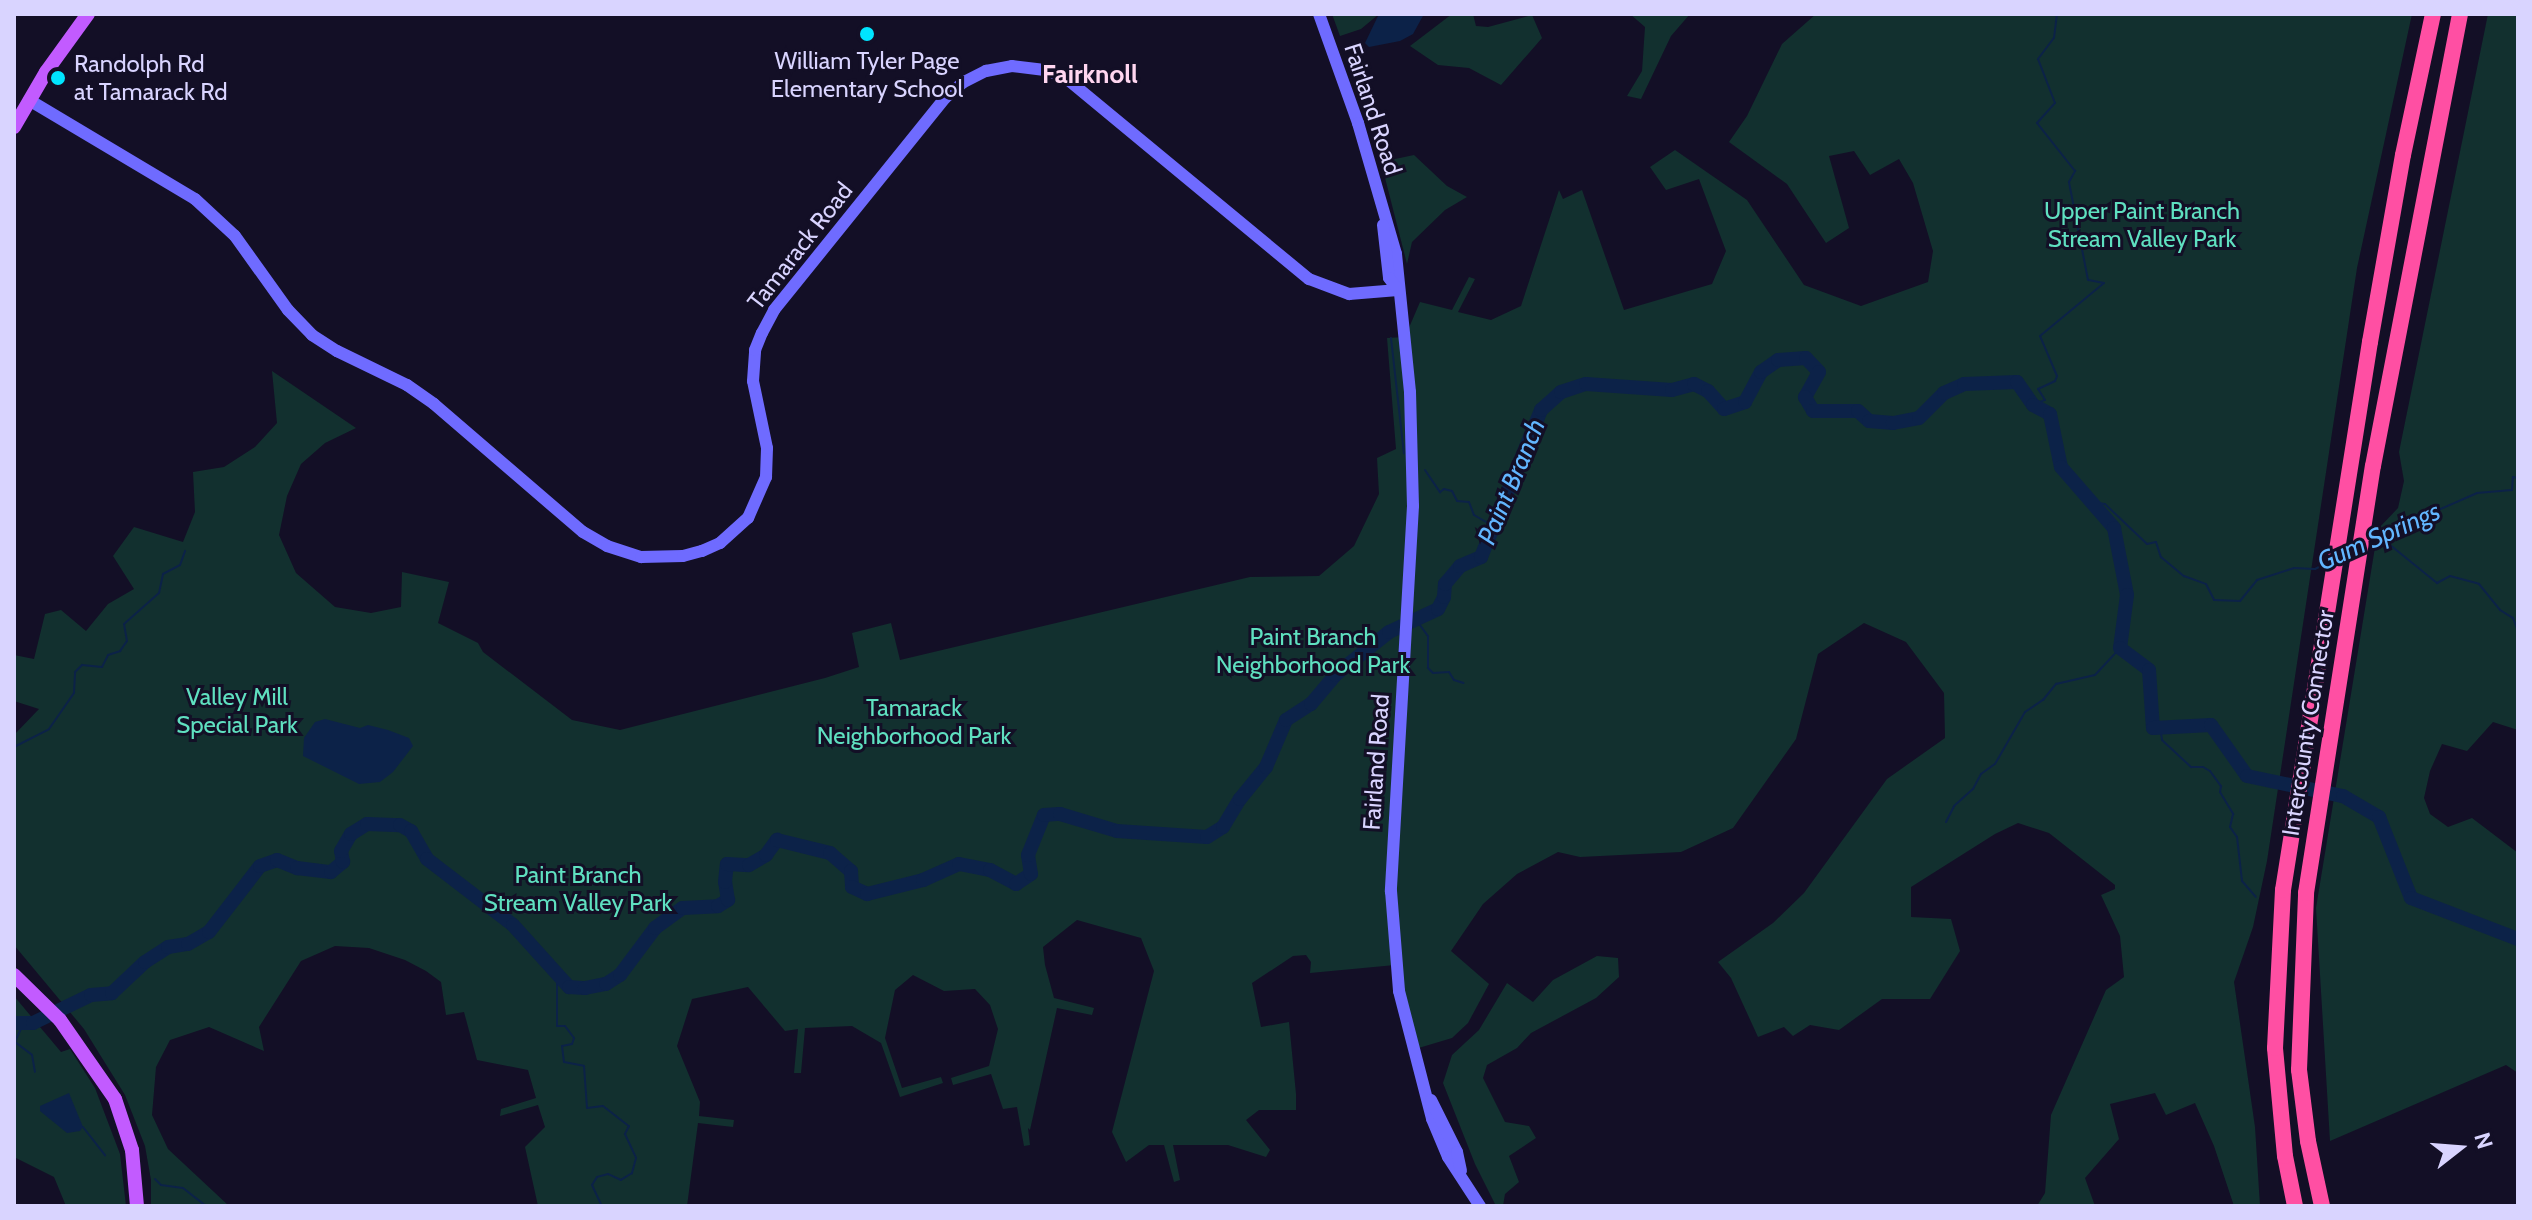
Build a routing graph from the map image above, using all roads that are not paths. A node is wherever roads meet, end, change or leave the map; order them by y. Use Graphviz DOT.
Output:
graph roads {
  1 [pos="88,14"];
  2 [pos="1319,14"];
  3 [pos="2433,14"];
  4 [pos="2460,14"];
  5 [pos="29,100"];
  6 [pos="14,127"];
  7 [pos="1398,290"];
  8 [pos="14,962"];
  9 [pos="17,976"];
  10 [pos="137,1206"];
  11 [pos="1480,1206"];
  12 [pos="2295,1206"];
  13 [pos="2322,1206"];
  1 -- 5 [label="main road"];
  2 -- 7 [label="street, Fairland Road"];
  3 -- 12 [label="highway, Intercounty Connector"];
  4 -- 13 [label="highway, Intercounty Connector"];
  5 -- 6 [label="main road"];
  5 -- 7 [label="street, Tamarack Road"];
  7 -- 11 [label="street, Fairland Road"];
  8 -- 9 [label="main road"];
  9 -- 10 [label="main road"];
}
